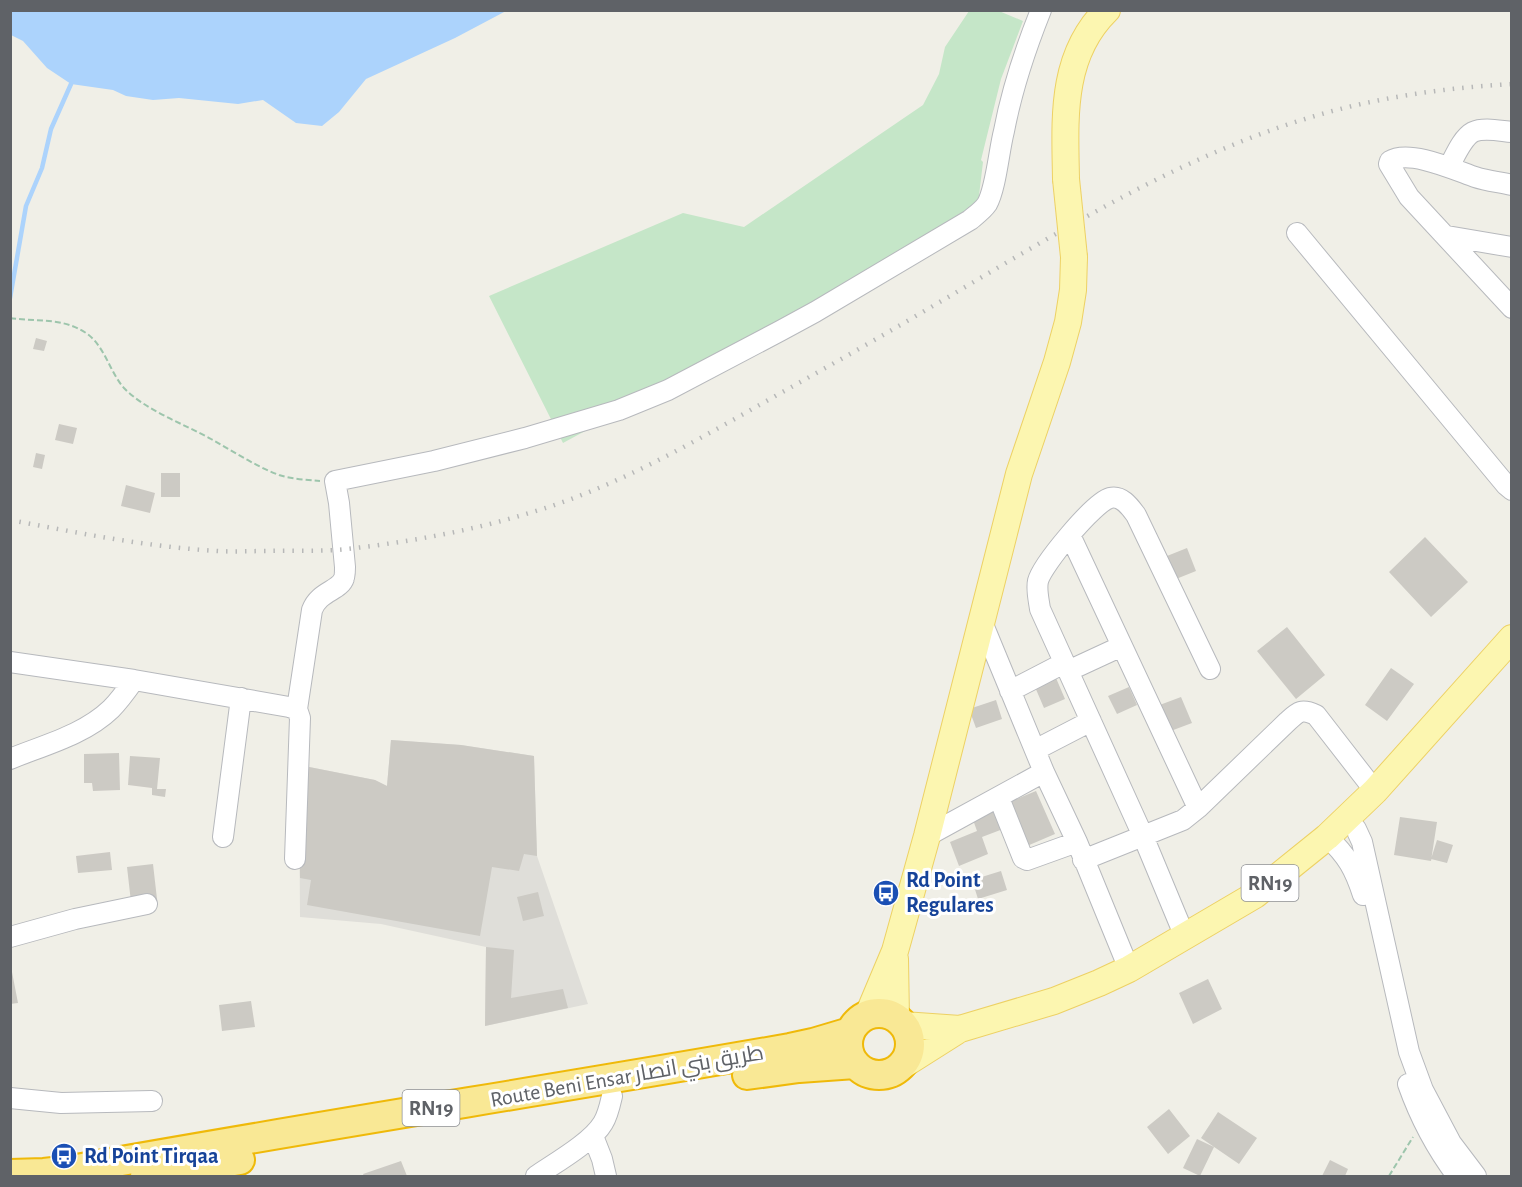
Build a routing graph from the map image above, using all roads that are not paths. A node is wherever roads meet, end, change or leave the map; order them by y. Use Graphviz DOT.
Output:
graph roads {
  1 [pos="1041,10"];
  2 [pos="1107,10"];
  3 [pos="1512,132"];
  4 [pos="1449,167"];
  5 [pos="1512,185"];
  6 [pos="1298,232"];
  7 [pos="1447,236"];
  8 [pos="1512,247"];
  9 [pos="1512,308"];
  10 [pos="1512,490"];
  11 [pos="1070,535"];
  12 [pos="982,622"];
  13 [pos="1512,638"];
  14 [pos="1122,646"];
  15 [pos="10,662"];
  16 [pos="1066,667"];
  17 [pos="1210,669"];
  18 [pos="134,680"];
  19 [pos="1010,692"];
  20 [pos="241,698"];
  21 [pos="297,710"];
  22 [pos="1091,721"];
  23 [pos="1035,750"];
  24 [pos="10,759"];
  25 [pos="1044,772"];
  26 [pos="1375,791"];
  27 [pos="999,798"];
  28 [pos="1198,808"];
  29 [pos="1346,820"];
  30 [pos="927,836"];
  31 [pos="1143,836"];
  32 [pos="223,837"];
  33 [pos="1327,837"];
  34 [pos="1080,851"];
  35 [pos="295,859"];
  36 [pos="1362,869"];
  37 [pos="147,904"];
  38 [pos="10,937"];
  39 [pos="1185,937"];
  40 [pos="895,951"];
  41 [pos="1129,969"];
  42 [pos="900,1022"];
  43 [pos="859,1023"];
  44 [pos="960,1029"];
  45 [pos="855,1064"];
  46 [pos="900,1067"];
  47 [pos="612,1096"];
  48 [pos="10,1098"];
  49 [pos="152,1101"];
  50 [pos="593,1136"];
  51 [pos="10,1174"];
  52 [pos="182,1174"];
  53 [pos="145,1176"];
  54 [pos="536,1176"];
  55 [pos="606,1176"];
  56 [pos="1457,1176"];
  57 [pos="1476,1176"];
  1 -- 21 [label="street"];
  2 -- 12 [label="main road, bridge"];
  3 -- 4 [label="street"];
  4 -- 5 [label="street"];
  4 -- 7 [label="street"];
  6 -- 10 [label="street"];
  7 -- 8 [label="street"];
  7 -- 9 [label="street"];
  11 -- 14 [label="street"];
  11 -- 16 [label="street"];
  11 -- 17 [label="street"];
  12 -- 19 [label="street"];
  12 -- 30 [label="main road"];
  13 -- 26 [label="main road, RN19"];
  14 -- 16 [label="street"];
  14 -- 28 [label="street"];
  15 -- 18 [label="street"];
  16 -- 19 [label="street"];
  16 -- 22 [label="street"];
  18 -- 20 [label="street"];
  18 -- 24 [label="street"];
  19 -- 23 [label="street"];
  20 -- 21 [label="street"];
  20 -- 32 [label="street"];
  21 -- 35 [label="street"];
  22 -- 23 [label="street"];
  22 -- 31 [label="street"];
  23 -- 25 [label="street"];
  25 -- 27 [label="street"];
  25 -- 34 [label="street"];
  26 -- 28 [label="street"];
  26 -- 29 [label="main road, RN19"];
  27 -- 30 [label="street"];
  27 -- 34 [label="street"];
  28 -- 31 [label="street"];
  29 -- 33 [label="main road, RN19"];
  29 -- 36 [label="street"];
  30 -- 40 [label="main road"];
  31 -- 34 [label="street"];
  31 -- 39 [label="street"];
  33 -- 36 [label="street"];
  33 -- 39 [label="main road, RN19"];
  34 -- 41 [label="street"];
  36 -- 56 [label="street"];
  36 -- 57 [label="street"];
  37 -- 38 [label="street"];
  39 -- 41 [label="main road, RN19"];
  40 -- 42 [label="main road"];
  40 -- 43 [label="main road"];
  41 -- 44 [label="main road, RN19"];
  42 -- 43 [label="highway, RN19"];
  42 -- 44 [label="main road, RN19"];
  42 -- 46 [label="highway"];
  43 -- 45 [label="highway"];
  43 -- 51 [label="highway, Route Beni Ensar طريق بني انصار / RN19"];
  44 -- 46 [label="main road, RN19"];
  45 -- 46 [label="highway, RN19"];
  45 -- 47 [label="highway, Route Beni Ensar طريق بني انصار / RN19"];
  47 -- 50 [label="street"];
  47 -- 52 [label="highway, Route Beni Ensar طريق بني انصار / RN19"];
  48 -- 49 [label="street"];
  50 -- 54 [label="street"];
  50 -- 55 [label="street"];
  52 -- 53 [label="highway, Route Beni Ensar طريق بني انصار / RN19"];
}
